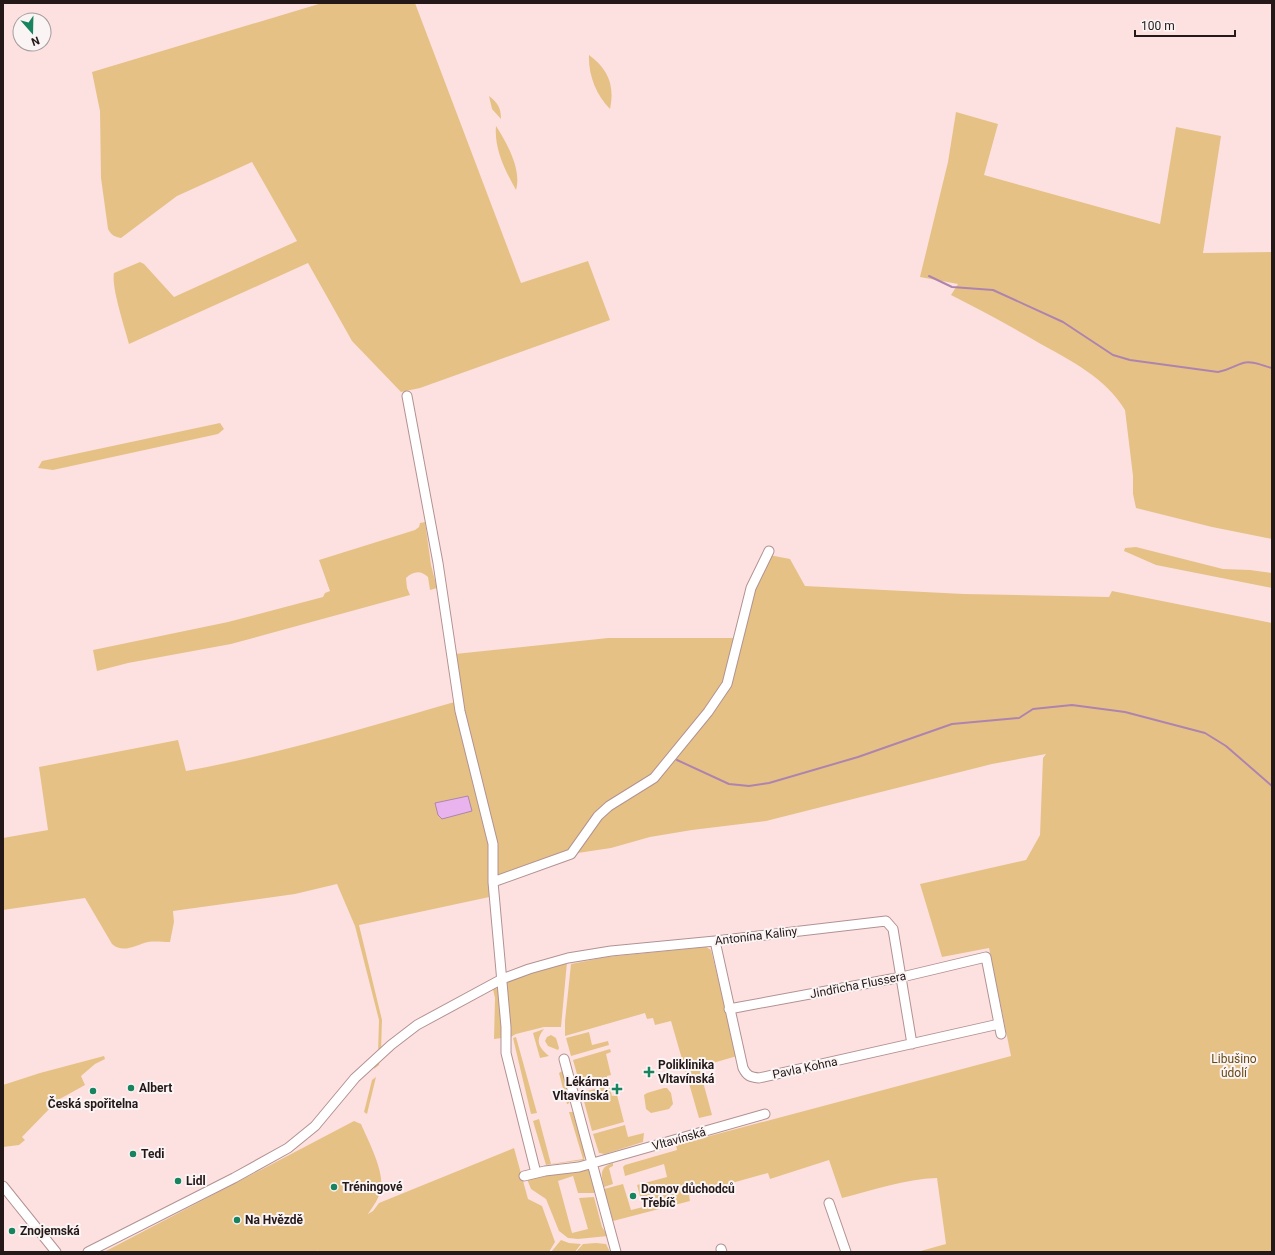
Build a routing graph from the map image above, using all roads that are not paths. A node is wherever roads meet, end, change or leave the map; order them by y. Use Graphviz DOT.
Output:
graph roads {
  1 [pos="407,396"];
  2 [pos="769,551"];
  3 [pos="493,882"];
  4 [pos="715,941"];
  5 [pos="902,977"];
  6 [pos="502,979"];
  7 [pos="729,1009"];
  8 [pos="1000,1029"];
  9 [pos="912,1044"];
  10 [pos="564,1059"];
  11 [pos="765,1114"];
  12 [pos="592,1163"];
  13 [pos="536,1173"];
  14 [pos="524,1176"];
  15 [pos="3,1186"];
  16 [pos="829,1203"];
  17 [pos="56,1252"];
  18 [pos="88,1252"];
  19 [pos="616,1252"];
  20 [pos="846,1252"];
  1 -- 3 [label="street"];
  2 -- 3 [label="street"];
  3 -- 6 [label="street"];
  4 -- 5 [label="street, Antonína Kaliny"];
  4 -- 6 [label="street, Antonína Kaliny"];
  4 -- 7 [label="street, Pavla Kohna"];
  5 -- 7 [label="street, Jindřicha Flussera"];
  5 -- 8 [label="street, Jindřicha Flussera"];
  5 -- 9 [label="street, Antonína Kaliny"];
  6 -- 13 [label="street"];
  6 -- 18 [label="street"];
  7 -- 9 [label="street, Pavla Kohna"];
  8 -- 9 [label="street, Pavla Kohna"];
  10 -- 12 [label="street"];
  11 -- 12 [label="street, Vltavínská"];
  12 -- 13 [label="street, Vltavínská"];
  12 -- 19 [label="street"];
  13 -- 14 [label="street, Vltavínská"];
  15 -- 17 [label="street"];
  16 -- 20 [label="street"];
}
